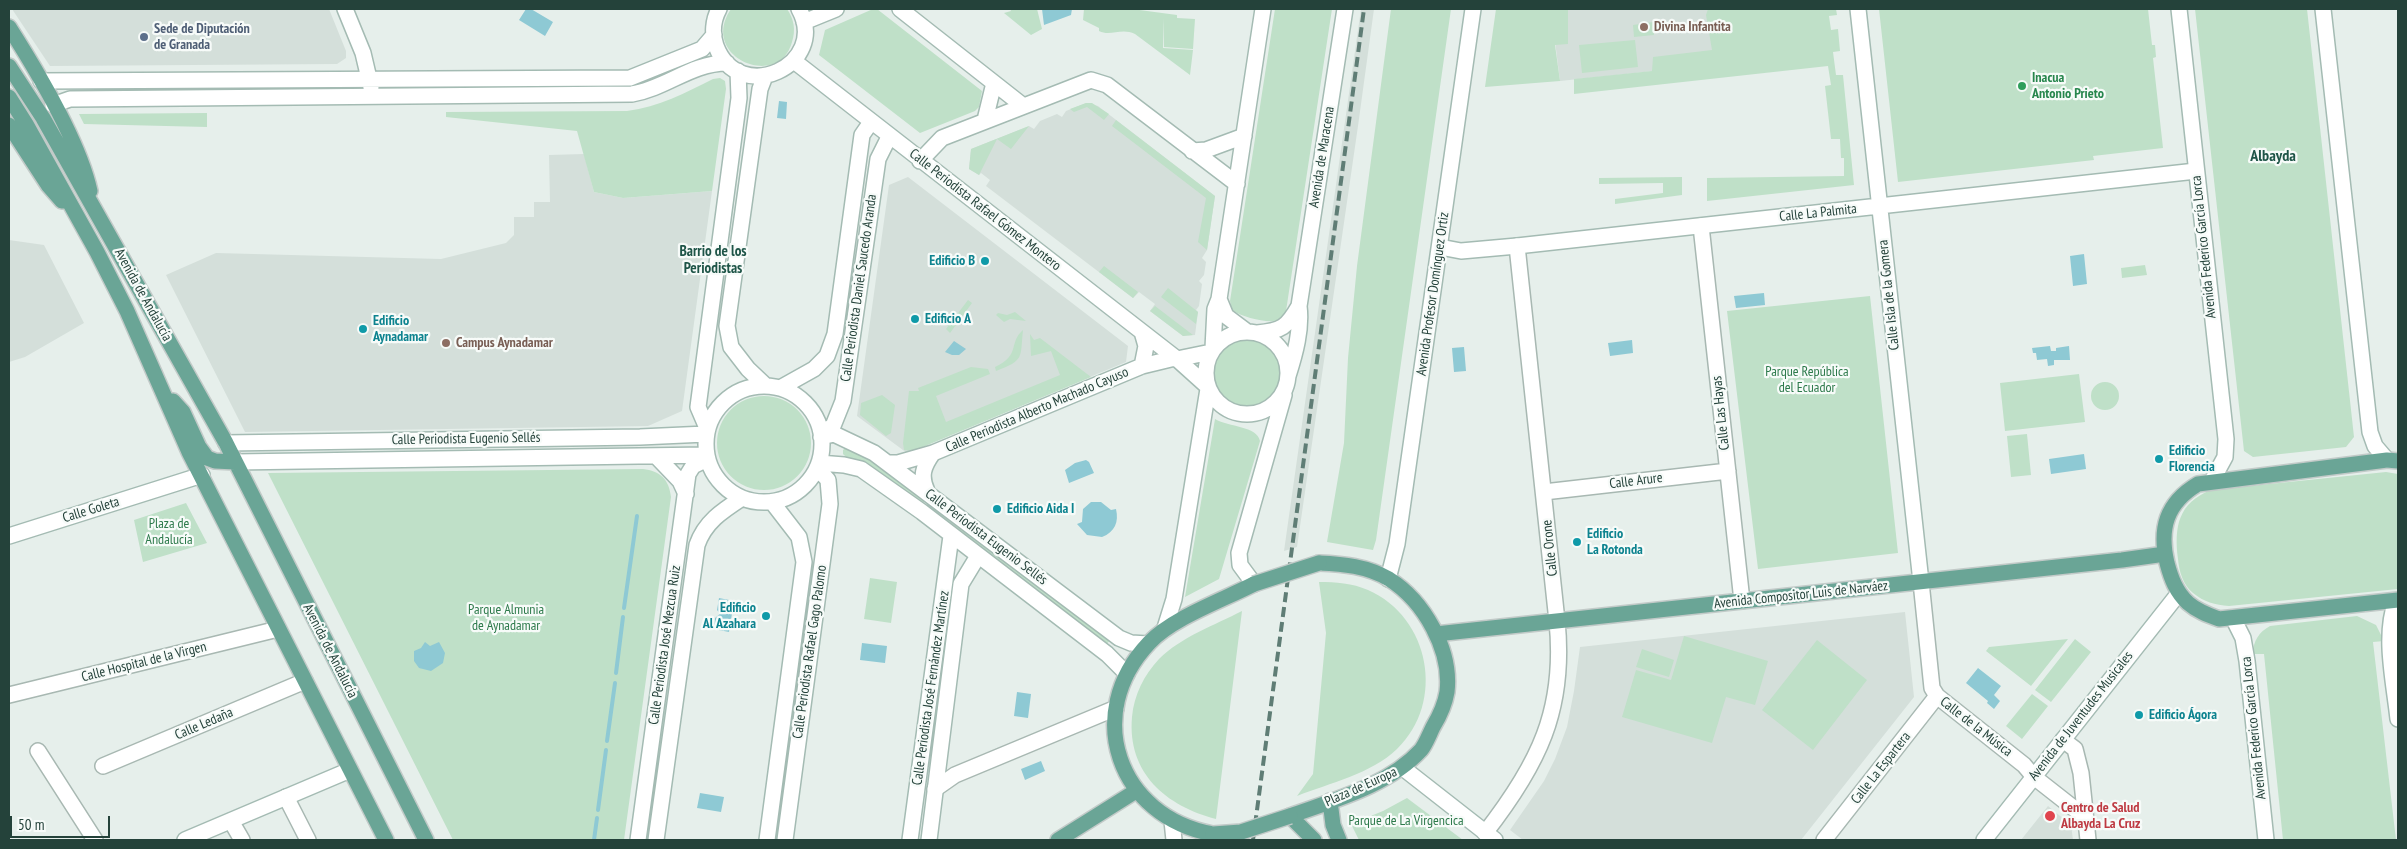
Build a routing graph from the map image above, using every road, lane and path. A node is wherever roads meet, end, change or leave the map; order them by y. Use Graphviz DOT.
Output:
graph roads {
  1 [pos="345,9"];
  2 [pos="836,9"];
  3 [pos="1263,9"];
  4 [pos="1345,9"];
  5 [pos="1474,9"];
  6 [pos="1858,9"];
  7 [pos="2178,9"];
  8 [pos="716,10"];
  9 [pos="2324,10"];
  10 [pos="906,11"];
  11 [pos="802,15"];
  12 [pos="9,27"];
  13 [pos="714,35"];
  14 [pos="794,61"];
  15 [pos="9,66"];
  16 [pos="732,67"];
  17 [pos="765,76"];
  18 [pos="371,80"];
  19 [pos="41,81"];
  20 [pos="994,83"];
  21 [pos="372,96"];
  22 [pos="9,97"];
  23 [pos="53,105"];
  24 [pos="1022,105"];
  25 [pos="985,120"];
  26 [pos="871,122"];
  27 [pos="9,125"];
  28 [pos="889,136"];
  29 [pos="1244,136"];
  30 [pos="1192,151"];
  31 [pos="920,161"];
  32 [pos="2196,171"];
  33 [pos="1237,184"];
  34 [pos="94,207"];
  35 [pos="1880,207"];
  36 [pos="83,225"];
  37 [pos="1701,226"];
  38 [pos="1517,246"];
  39 [pos="1440,247"];
  40 [pos="1219,299"];
  41 [pos="1299,306"];
  42 [pos="1142,332"];
  43 [pos="1251,332"];
  44 [pos="1212,350"];
  45 [pos="1176,358"];
  46 [pos="1142,366"];
  47 [pos="1287,382"];
  48 [pos="159,385"];
  49 [pos="773,387"];
  50 [pos="1208,388"];
  51 [pos="707,431"];
  52 [pos="821,435"];
  53 [pos="226,443"];
  54 [pos="189,452"];
  55 [pos="932,454"];
  56 [pos="656,456"];
  57 [pos="707,457"];
  58 [pos="2392,460"];
  59 [pos="235,462"];
  60 [pos="889,463"];
  61 [pos="818,466"];
  62 [pos="1728,471"];
  63 [pos="202,475"];
  64 [pos="2212,481"];
  65 [pos="173,484"];
  66 [pos="927,492"];
  67 [pos="1544,492"];
  68 [pos="686,494"];
  69 [pos="742,498"];
  70 [pos="772,502"];
  71 [pos="9,536"];
  72 [pos="951,536"];
  73 [pos="2165,554"];
  74 [pos="978,556"];
  75 [pos="1388,579"];
  76 [pos="1920,582"];
  77 [pos="1254,584"];
  78 [pos="2179,592"];
  79 [pos="2397,600"];
  80 [pos="1742,601"];
  81 [pos="2233,618"];
  82 [pos="1558,621"];
  83 [pos="1165,628"];
  84 [pos="278,629"];
  85 [pos="1436,634"];
  86 [pos="1148,644"];
  87 [pos="1127,674"];
  88 [pos="305,681"];
  89 [pos="9,695"];
  90 [pos="1937,696"];
  91 [pos="2397,698"];
  92 [pos="1116,708"];
  93 [pos="2398,719"];
  94 [pos="2063,740"];
  95 [pos="38,751"];
  96 [pos="103,766"];
  97 [pos="938,766"];
  98 [pos="1403,768"];
  99 [pos="350,770"];
  100 [pos="955,775"];
  101 [pos="2034,776"];
  102 [pos="935,789"];
  103 [pos="1136,791"];
  104 [pos="286,797"];
  105 [pos="1330,801"];
  106 [pos="1290,816"];
  107 [pos="2085,817"];
  108 [pos="231,821"];
  109 [pos="1172,821"];
  110 [pos="1490,836"];
  111 [pos="95,840"];
  112 [pos="185,840"];
  113 [pos="242,840"];
  114 [pos="308,840"];
  115 [pos="386,840"];
  116 [pos="426,840"];
  117 [pos="638,840"];
  118 [pos="656,840"];
  119 [pos="767,840"];
  120 [pos="785,840"];
  121 [pos="910,840"];
  122 [pos="929,840"];
  123 [pos="1058,840"];
  124 [pos="1174,840"];
  125 [pos="1314,840"];
  126 [pos="1339,840"];
  127 [pos="1824,840"];
  128 [pos="1984,840"];
  129 [pos="2088,840"];
  130 [pos="2266,840"];
  1 -- 18 [label="street"];
  2 -- 11 [label="street"];
  3 -- 29 [label="street"];
  4 -- 41 [label="street, Avenida de Maracena"];
  5 -- 39 [label="street, Avenida Profesor Domínguez Ortiz"];
  6 -- 35 [label="street, Calle Isla de la Gomera"];
  7 -- 32 [label="street, Avenida Federico García Lorca"];
  8 -- 13 [label="street"];
  9 -- 58 [label="street"];
  10 -- 20 [label="street"];
  11 -- 14 [label="street"];
  12 -- 19 [label="main road, Avenida de Andalucía"];
  13 -- 16 [label="street"];
  13 -- 18 [label="street"];
  14 -- 17 [label="street"];
  14 -- 26 [label="street, Calle Periodista Rafael Gómez Montero"];
  15 -- 34 [label="main road, Avenida de Andalucía"];
  16 -- 17 [label="street"];
  16 -- 21 [label="street"];
  16 -- 51 [label="street"];
  17 -- 49 [label="street"];
  18 -- 19 [label="street"];
  18 -- 21 [label="street"];
  19 -- 23 [label="main road, Avenida de Andalucía"];
  20 -- 24 [label="street"];
  20 -- 25 [label="street"];
  21 -- 23 [label="street"];
  22 -- 36 [label="main road, Avenida de Andalucía"];
  23 -- 34 [label="main road, Avenida de Andalucía"];
  24 -- 25 [label="street"];
  24 -- 30 [label="street"];
  25 -- 31 [label="street"];
  26 -- 28 [label="street, Calle Periodista Rafael Gómez Montero"];
  26 -- 49 [label="street, Calle Periodista Daniel Saucedo Aranda"];
  27 -- 36 [label="main road, Avenida de Andalucía"];
  28 -- 31 [label="street, Calle Periodista Rafael Gómez Montero"];
  28 -- 52 [label="street, Calle Periodista Daniel Saucedo Aranda"];
  29 -- 30 [label="street"];
  29 -- 33 [label="street"];
  30 -- 33 [label="street"];
  31 -- 42 [label="street, Calle Periodista Rafael Gómez Montero"];
  32 -- 35 [label="street, Calle La Palmita"];
  32 -- 64 [label="street, Avenida Federico García Lorca"];
  33 -- 40 [label="street"];
  34 -- 53 [label="main road, Avenida de Andalucía"];
  35 -- 37 [label="street, Calle La Palmita"];
  35 -- 76 [label="street, Calle Isla de la Gomera"];
  36 -- 48 [label="main road, Avenida de Andalucía"];
  37 -- 38 [label="street, Calle La Palmita"];
  37 -- 62 [label="street, Calle Las Hayas"];
  38 -- 39 [label="street, Calle La Palmita"];
  38 -- 67 [label="street, Calle Orone"];
  39 -- 75 [label="street, Avenida Profesor Domínguez Ortiz"];
  40 -- 43 [label="street"];
  40 -- 44 [label="street"];
  41 -- 43 [label="street, Avenida de Maracena"];
  41 -- 47 [label="street, Avenida de Maracena"];
  42 -- 45 [label="street, Calle Periodista Rafael Gómez Montero"];
  42 -- 46 [label="street, Calle Periodista Alberto Machado Cayuso"];
  43 -- 44 [label="street"];
  43 -- 47 [label="street"];
  44 -- 45 [label="street"];
  44 -- 50 [label="street"];
  45 -- 46 [label="street, Calle Periodista Alberto Machado Cayuso"];
  45 -- 50 [label="street, Calle Periodista Rafael Gómez Montero"];
  46 -- 55 [label="street, Calle Periodista Alberto Machado Cayuso"];
  47 -- 50 [label="street"];
  47 -- 77 [label="street, Avenida de Maracena"];
  48 -- 54 [label="main road, Avenida de Andalucía"];
  48 -- 59 [label="main road, Avenida de Andalucía"];
  49 -- 51 [label="street"];
  49 -- 52 [label="street"];
  50 -- 83 [label="street"];
  51 -- 53 [label="street, Calle Periodista Eugenio Sellés"];
  51 -- 57 [label="street"];
  52 -- 60 [label="street, Calle Periodista Eugenio Sellés"];
  52 -- 61 [label="street"];
  53 -- 59 [label="main road, Avenida de Andalucía"];
  54 -- 63 [label="main road, Avenida de Andalucía"];
  54 -- 65 [label="street"];
  55 -- 60 [label="street, Calle Periodista Alberto Machado Cayuso"];
  55 -- 66 [label="street, Calle Periodista Alberto Machado Cayuso"];
  56 -- 57 [label="street, Calle Periodista Eugenio Sellés"];
  56 -- 59 [label="street, Calle Periodista Eugenio Sellés"];
  56 -- 68 [label="street"];
  57 -- 68 [label="street, Calle Periodista José Mezcua Ruiz"];
  57 -- 69 [label="street"];
  58 -- 64 [label="main road"];
  59 -- 63 [label="main road"];
  59 -- 116 [label="main road, Avenida de Andalucía"];
  60 -- 66 [label="street, Calle Periodista Eugenio Sellés"];
  61 -- 70 [label="street"];
  61 -- 72 [label="street, Calle Periodista Eugenio Sellés"];
  61 -- 120 [label="street, Calle Periodista Rafael Gago Palomo"];
  62 -- 67 [label="street, Calle Arure"];
  62 -- 80 [label="street, Calle Las Hayas"];
  63 -- 65 [label="street, Calle Goleta"];
  63 -- 84 [label="main road, Avenida de Andalucía"];
  64 -- 73 [label="main road"];
  65 -- 71 [label="street, Calle Goleta"];
  66 -- 86 [label="street, Calle Periodista Eugenio Sellés"];
  67 -- 82 [label="street, Calle Orone"];
  68 -- 117 [label="street, Calle Periodista José Mezcua Ruiz"];
  69 -- 70 [label="street"];
  69 -- 118 [label="street, Calle Periodista José Mezcua Ruiz"];
  70 -- 119 [label="street, Calle Periodista Rafael Gago Palomo"];
  72 -- 74 [label="street, Calle Periodista Eugenio Sellés"];
  72 -- 121 [label="street, Calle Periodista José Fernández Martínez"];
  73 -- 76 [label="main road, Avenida Compositor Luis de Narváez"];
  73 -- 78 [label="main road"];
  74 -- 87 [label="street, Calle Periodista Eugenio Sellés"];
  74 -- 97 [label="street, Calle Periodista José Fernández Martínez"];
  75 -- 77 [label="main road, Plaza de Europa, bridge"];
  75 -- 85 [label="main road, Plaza de Europa"];
  76 -- 80 [label="main road, Avenida Compositor Luis de Narváez"];
  76 -- 90 [label="street, Calle de la Música"];
  77 -- 83 [label="main road, Plaza de Europa"];
  78 -- 81 [label="main road"];
  78 -- 94 [label="street, Avenida de Juventudes Musicales"];
  79 -- 81 [label="main road"];
  79 -- 91 [label="street"];
  80 -- 82 [label="main road, Avenida Compositor Luis de Narváez"];
  81 -- 130 [label="street, Avenida Federico García Lorca"];
  82 -- 85 [label="main road, Avenida Compositor Luis de Narváez"];
  82 -- 110 [label="street, Calle Orone"];
  83 -- 86 [label="main road, Plaza de Europa"];
  84 -- 88 [label="main road, Avenida de Andalucía"];
  84 -- 89 [label="street, Calle Hospital de la Virgen"];
  85 -- 98 [label="main road, Plaza de Europa"];
  86 -- 87 [label="main road, Plaza de Europa"];
  87 -- 92 [label="main road, Plaza de Europa"];
  88 -- 96 [label="street, Calle Ledaña"];
  88 -- 99 [label="main road, Avenida de Andalucía"];
  90 -- 101 [label="street, Calle de la Música"];
  90 -- 127 [label="street, Calle La Espartera"];
  91 -- 93 [label="street"];
  92 -- 100 [label="street"];
  92 -- 103 [label="main road, Plaza de Europa"];
  94 -- 101 [label="street, Avenida de Juventudes Musicales"];
  94 -- 107 [label="street"];
  95 -- 111 [label="street"];
  97 -- 100 [label="street"];
  97 -- 102 [label="street, Calle Periodista José Fernández Martínez"];
  98 -- 105 [label="main road, Plaza de Europa"];
  98 -- 110 [label="street"];
  99 -- 104 [label="street"];
  99 -- 115 [label="main road, Avenida de Andalucía"];
  100 -- 102 [label="street"];
  101 -- 107 [label="street, Calle de la Música"];
  101 -- 128 [label="street, Avenida de Juventudes Musicales"];
  102 -- 122 [label="street, Calle Periodista José Fernández Martínez"];
  103 -- 109 [label="main road, Plaza de Europa"];
  103 -- 123 [label="main road"];
  104 -- 108 [label="street"];
  104 -- 114 [label="street"];
  105 -- 106 [label="main road, Plaza de Europa"];
  105 -- 126 [label="main road"];
  106 -- 109 [label="main road, Plaza de Europa, bridge"];
  106 -- 125 [label="main road"];
  107 -- 129 [label="street"];
  108 -- 112 [label="street"];
  108 -- 113 [label="street"];
  109 -- 124 [label="street"];
}
